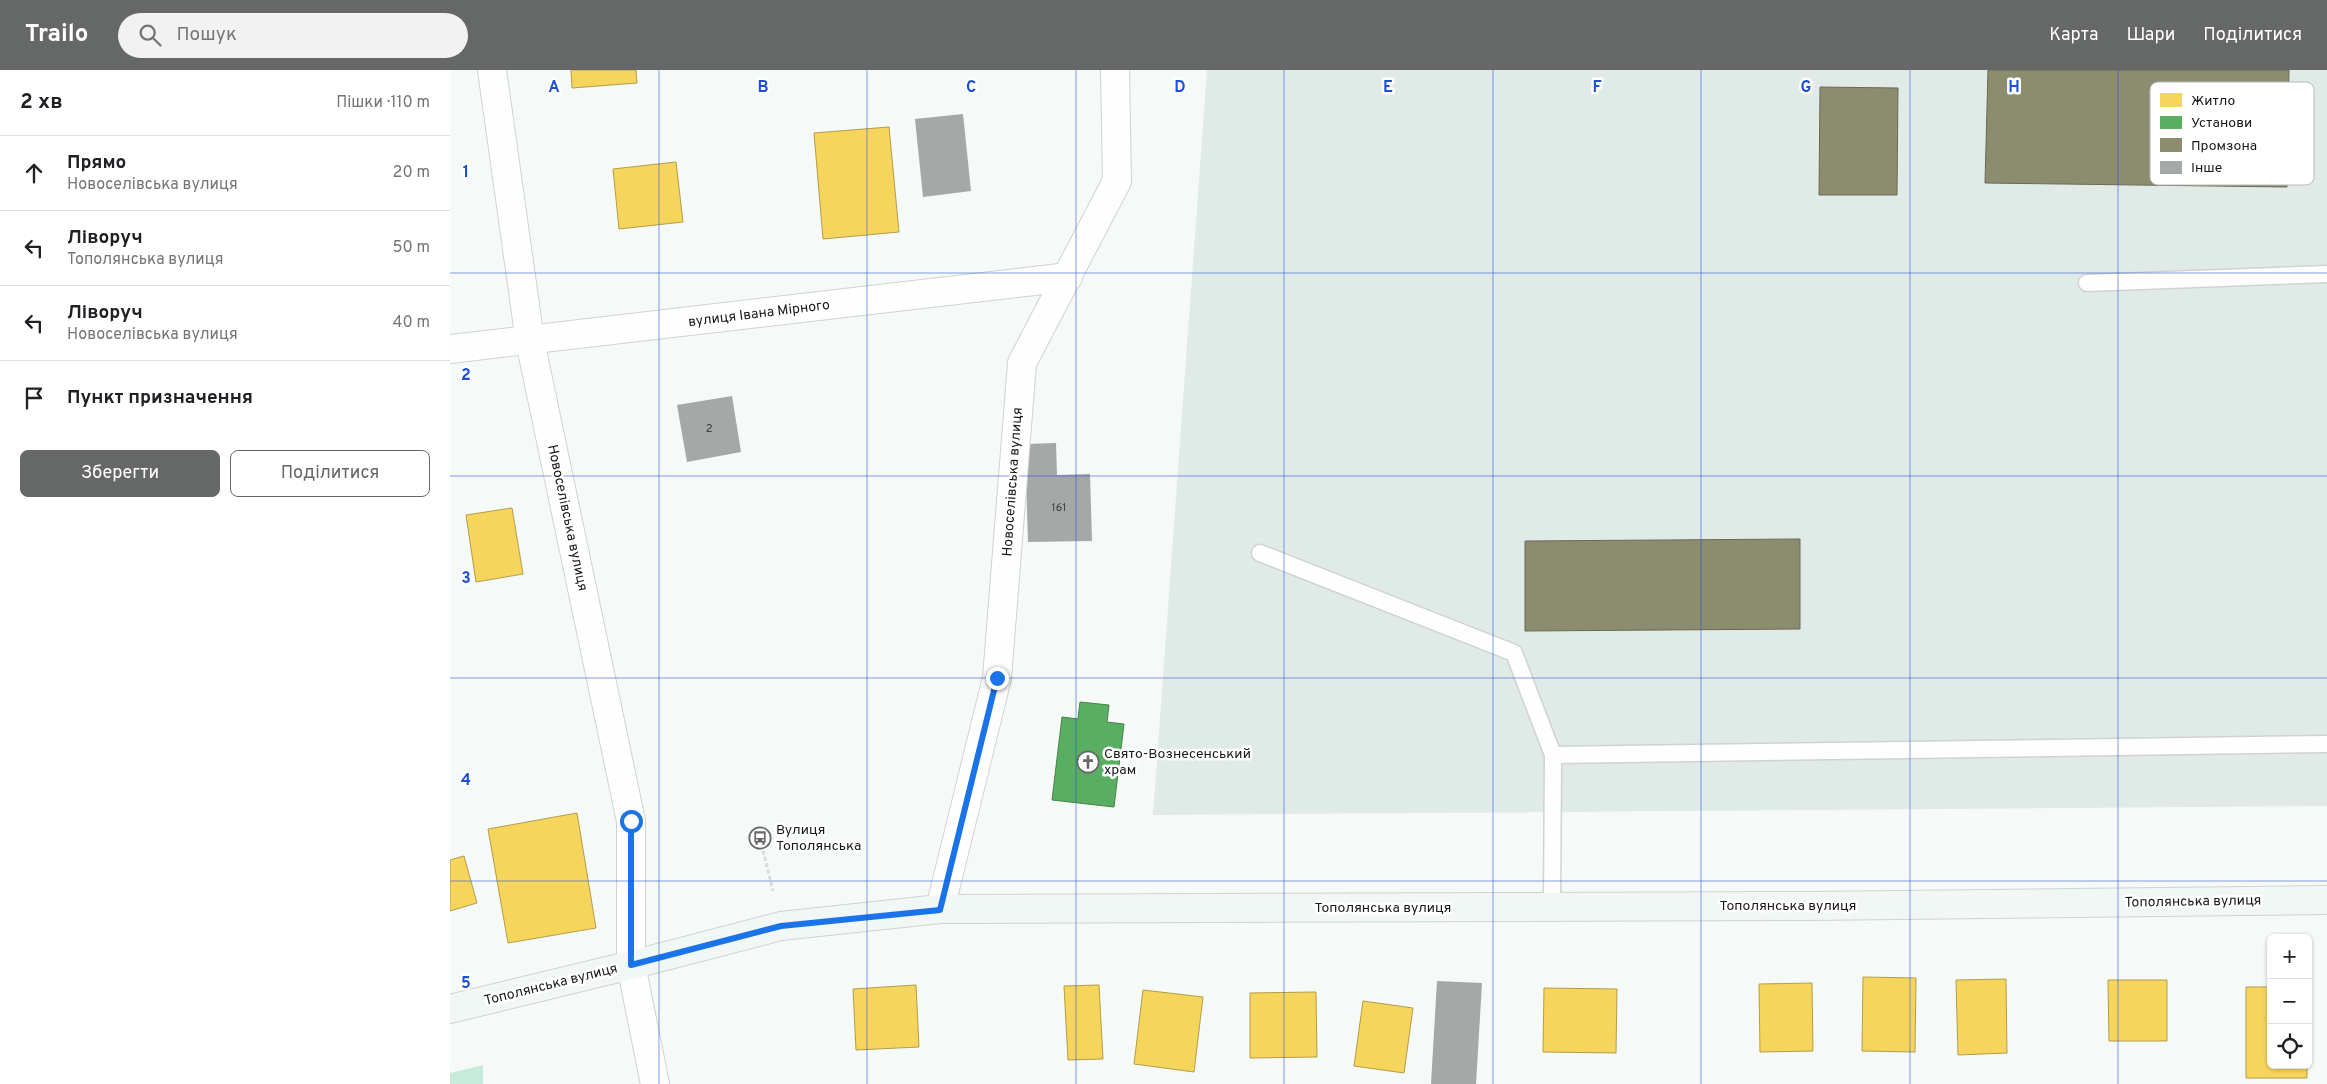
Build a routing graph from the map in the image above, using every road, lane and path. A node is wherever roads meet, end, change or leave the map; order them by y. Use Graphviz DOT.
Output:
graph roads {
  1 [pos="492,70"];
  2 [pos="1115,70"];
  3 [pos="2327,274"];
  4 [pos="1068,277"];
  5 [pos="2087,283"];
  6 [pos="530,341"];
  7 [pos="450,349"];
  8 [pos="1260,553"];
  9 [pos="2327,744"];
  10 [pos="1553,755"];
  11 [pos="760,838"];
  12 [pos="2327,900"];
  13 [pos="1552,907"];
  14 [pos="940,910"];
  15 [pos="781,926"];
  16 [pos="631,965"];
  17 [pos="450,1009"];
  18 [pos="654,1084"];
  1 -- 6 [label="street, Новоселівська вулиця"];
  2 -- 4 [label="street, Новоселівська вулиця"];
  3 -- 5 [label="lane"];
  4 -- 6 [label="street, вулиця Івана Мірного"];
  4 -- 14 [label="street, Новоселівська вулиця"];
  6 -- 7 [label="street, вулиця Івана Мірного"];
  6 -- 16 [label="street, Новоселівська вулиця"];
  8 -- 10 [label="lane"];
  9 -- 10 [label="lane"];
  10 -- 13 [label="lane"];
  11 -- 15 [label="path"];
  12 -- 13 [label="street, Тополянська вулиця"];
  13 -- 14 [label="street, Тополянська вулиця"];
  14 -- 15 [label="street, Тополянська вулиця"];
  15 -- 16 [label="street, Тополянська вулиця"];
  16 -- 17 [label="street, Тополянська вулиця"];
  16 -- 18 [label="street, Новоселівська вулиця"];
}
